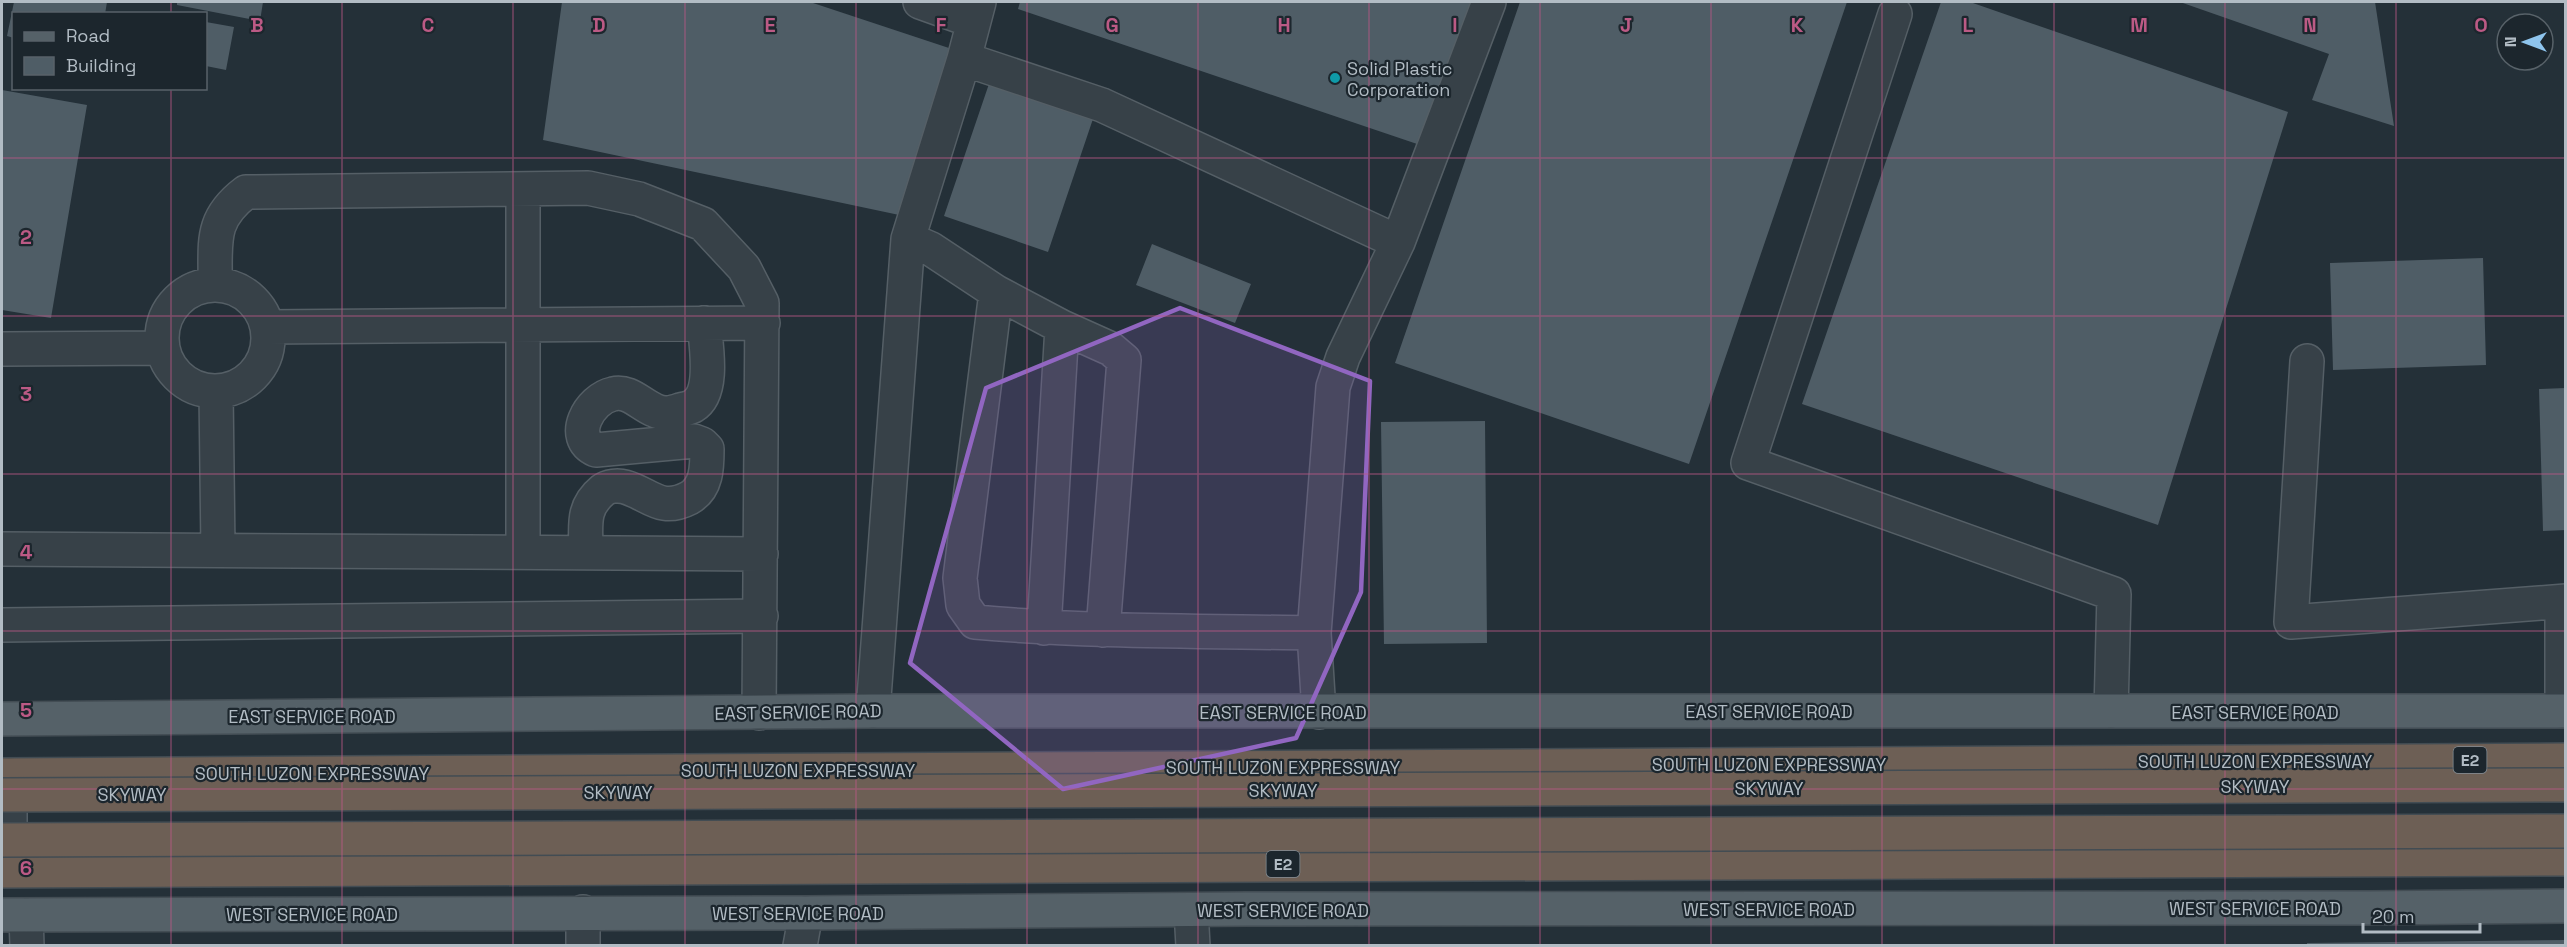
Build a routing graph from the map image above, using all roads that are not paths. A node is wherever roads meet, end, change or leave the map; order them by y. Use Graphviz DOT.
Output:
graph roads {
  1 [pos="920,2"];
  2 [pos="1489,2"];
  3 [pos="976,11"];
  4 [pos="1895,14"];
  5 [pos="964,59"];
  6 [pos="523,190"];
  7 [pos="908,238"];
  8 [pos="1398,242"];
  9 [pos="215,284"];
  10 [pos="996,292"];
  11 [pos="704,323"];
  12 [pos="763,323"];
  13 [pos="524,325"];
  14 [pos="267,327"];
  15 [pos="1062,327"];
  16 [pos="163,348"];
  17 [pos="2,349"];
  18 [pos="2307,362"];
  19 [pos="216,391"];
  20 [pos="2,549"];
  21 [pos="218,550"];
  22 [pos="523,552"];
  23 [pos="586,553"];
  24 [pos="761,554"];
  25 [pos="2564,602"];
  26 [pos="761,616"];
  27 [pos="2,625"];
  28 [pos="1044,628"];
  29 [pos="1103,630"];
  30 [pos="1314,633"];
  31 [pos="873,711"];
  32 [pos="2111,711"];
  33 [pos="2564,711"];
  34 [pos="759,712"];
  35 [pos="1319,712"];
  36 [pos="2,718"];
  37 [pos="2565,760"];
  38 [pos="4,781"];
  39 [pos="2565,785"];
  40 [pos="2565,831"];
  41 [pos="2,840"];
  42 [pos="2565,859"];
  43 [pos="6,871"];
  44 [pos="2565,906"];
  45 [pos="1191,910"];
  46 [pos="583,912"];
  47 [pos="806,914"];
  48 [pos="18,925"];
  49 [pos="583,945"];
  50 [pos="800,945"];
  51 [pos="1193,945"];
  1 -- 3 [label="lane"];
  2 -- 8 [label="lane"];
  3 -- 5 [label="lane"];
  4 -- 32 [label="lane"];
  5 -- 7 [label="lane"];
  5 -- 8 [label="lane"];
  6 -- 9 [label="lane"];
  6 -- 12 [label="lane"];
  6 -- 13 [label="lane"];
  7 -- 10 [label="lane"];
  7 -- 31 [label="lane"];
  8 -- 30 [label="lane"];
  9 -- 14 [label="lane"];
  9 -- 16 [label="lane"];
  10 -- 15 [label="lane"];
  10 -- 28 [label="lane"];
  11 -- 12 [label="lane"];
  11 -- 13 [label="lane"];
  11 -- 23 [label="lane"];
  12 -- 24 [label="lane"];
  13 -- 14 [label="lane"];
  13 -- 22 [label="lane"];
  14 -- 19 [label="lane"];
  15 -- 28 [label="lane"];
  15 -- 29 [label="lane"];
  16 -- 17 [label="lane"];
  16 -- 19 [label="lane"];
  18 -- 25 [label="lane"];
  19 -- 21 [label="lane"];
  20 -- 21 [label="lane"];
  21 -- 22 [label="lane"];
  22 -- 23 [label="lane"];
  23 -- 24 [label="lane"];
  24 -- 26 [label="lane"];
  25 -- 33 [label="lane"];
  26 -- 27 [label="lane"];
  26 -- 34 [label="lane"];
  28 -- 29 [label="lane"];
  29 -- 30 [label="lane"];
  30 -- 35 [label="lane"];
  31 -- 34 [label="main road, EAST SERVICE ROAD"];
  31 -- 35 [label="main road, EAST SERVICE ROAD"];
  32 -- 33 [label="main road, EAST SERVICE ROAD"];
  32 -- 35 [label="main road, EAST SERVICE ROAD"];
  34 -- 36 [label="main road, EAST SERVICE ROAD"];
  37 -- 38 [label="highway, SOUTH LUZON EXPRESSWAY / E2"];
  38 -- 39 [label="highway, SKYWAY / E2, bridge"];
  38 -- 43 [label="lane"];
  40 -- 41 [label="highway, E2, bridge"];
  42 -- 43 [label="highway, E2"];
  44 -- 45 [label="main road, WEST SERVICE ROAD"];
  45 -- 47 [label="main road, WEST SERVICE ROAD"];
  45 -- 51 [label="lane"];
  46 -- 47 [label="main road, WEST SERVICE ROAD"];
  46 -- 48 [label="main road, WEST SERVICE ROAD"];
  46 -- 49 [label="lane"];
  47 -- 50 [label="lane"];
}
